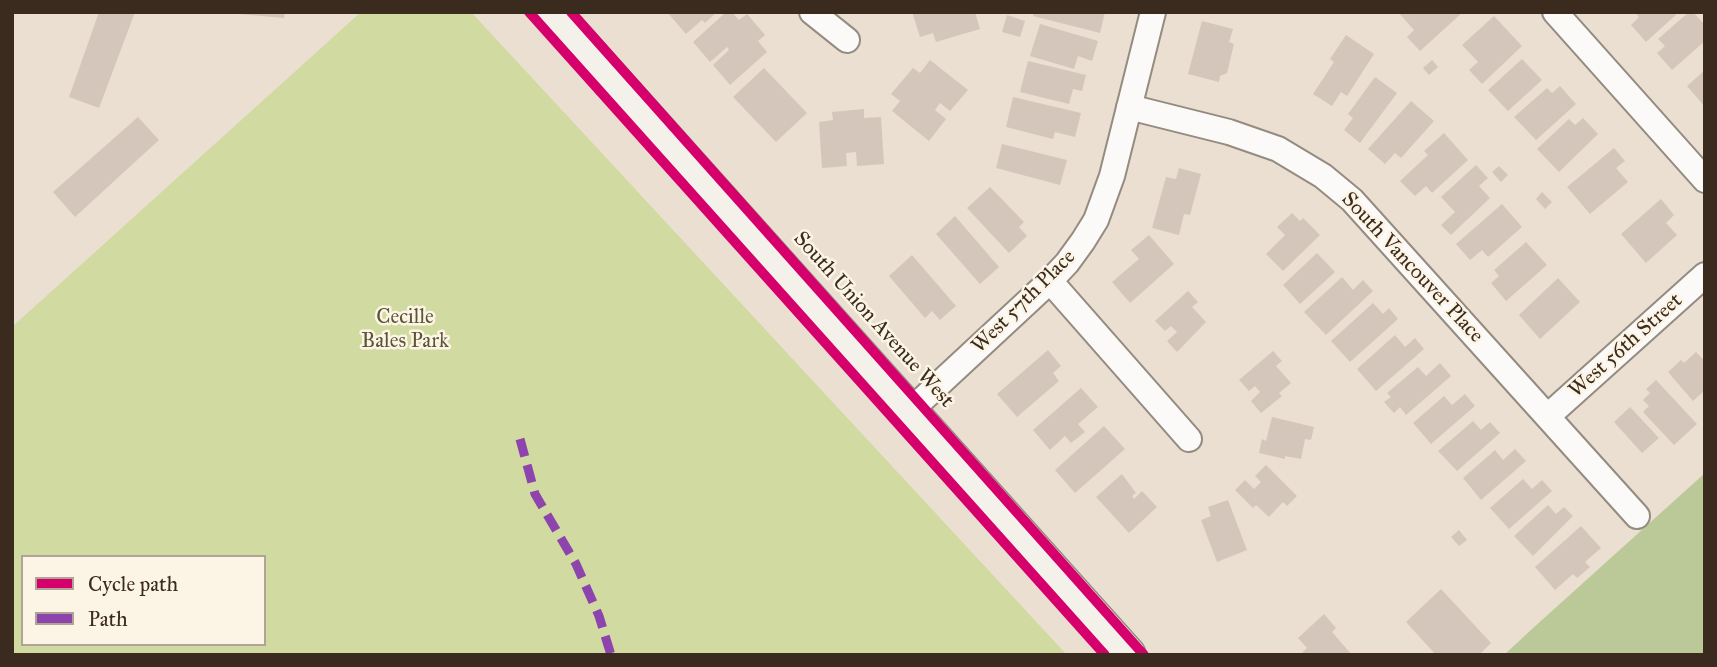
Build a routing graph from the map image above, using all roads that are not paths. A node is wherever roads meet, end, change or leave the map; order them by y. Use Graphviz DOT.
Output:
graph roads {
  1 [pos="552,12"];
  2 [pos="812,12"];
  3 [pos="1153,12"];
  4 [pos="1555,12"];
  5 [pos="847,40"];
  6 [pos="1129,107"];
  7 [pos="1705,180"];
  8 [pos="1705,275"];
  9 [pos="1050,281"];
  10 [pos="910,411"];
  11 [pos="1548,416"];
  12 [pos="1189,439"];
  13 [pos="1637,516"];
  14 [pos="1128,655"];
  1 -- 10 [label="street, South Union Avenue West"];
  2 -- 5 [label="street"];
  3 -- 6 [label="street, West 57th Place"];
  4 -- 7 [label="street"];
  6 -- 9 [label="street, West 57th Place"];
  6 -- 11 [label="street, South Vancouver Place"];
  8 -- 11 [label="street, West 56th Street"];
  9 -- 10 [label="street, West 57th Place"];
  9 -- 12 [label="street"];
  10 -- 14 [label="street, South Union Avenue West"];
  11 -- 13 [label="street, South Vancouver Place"];
}
